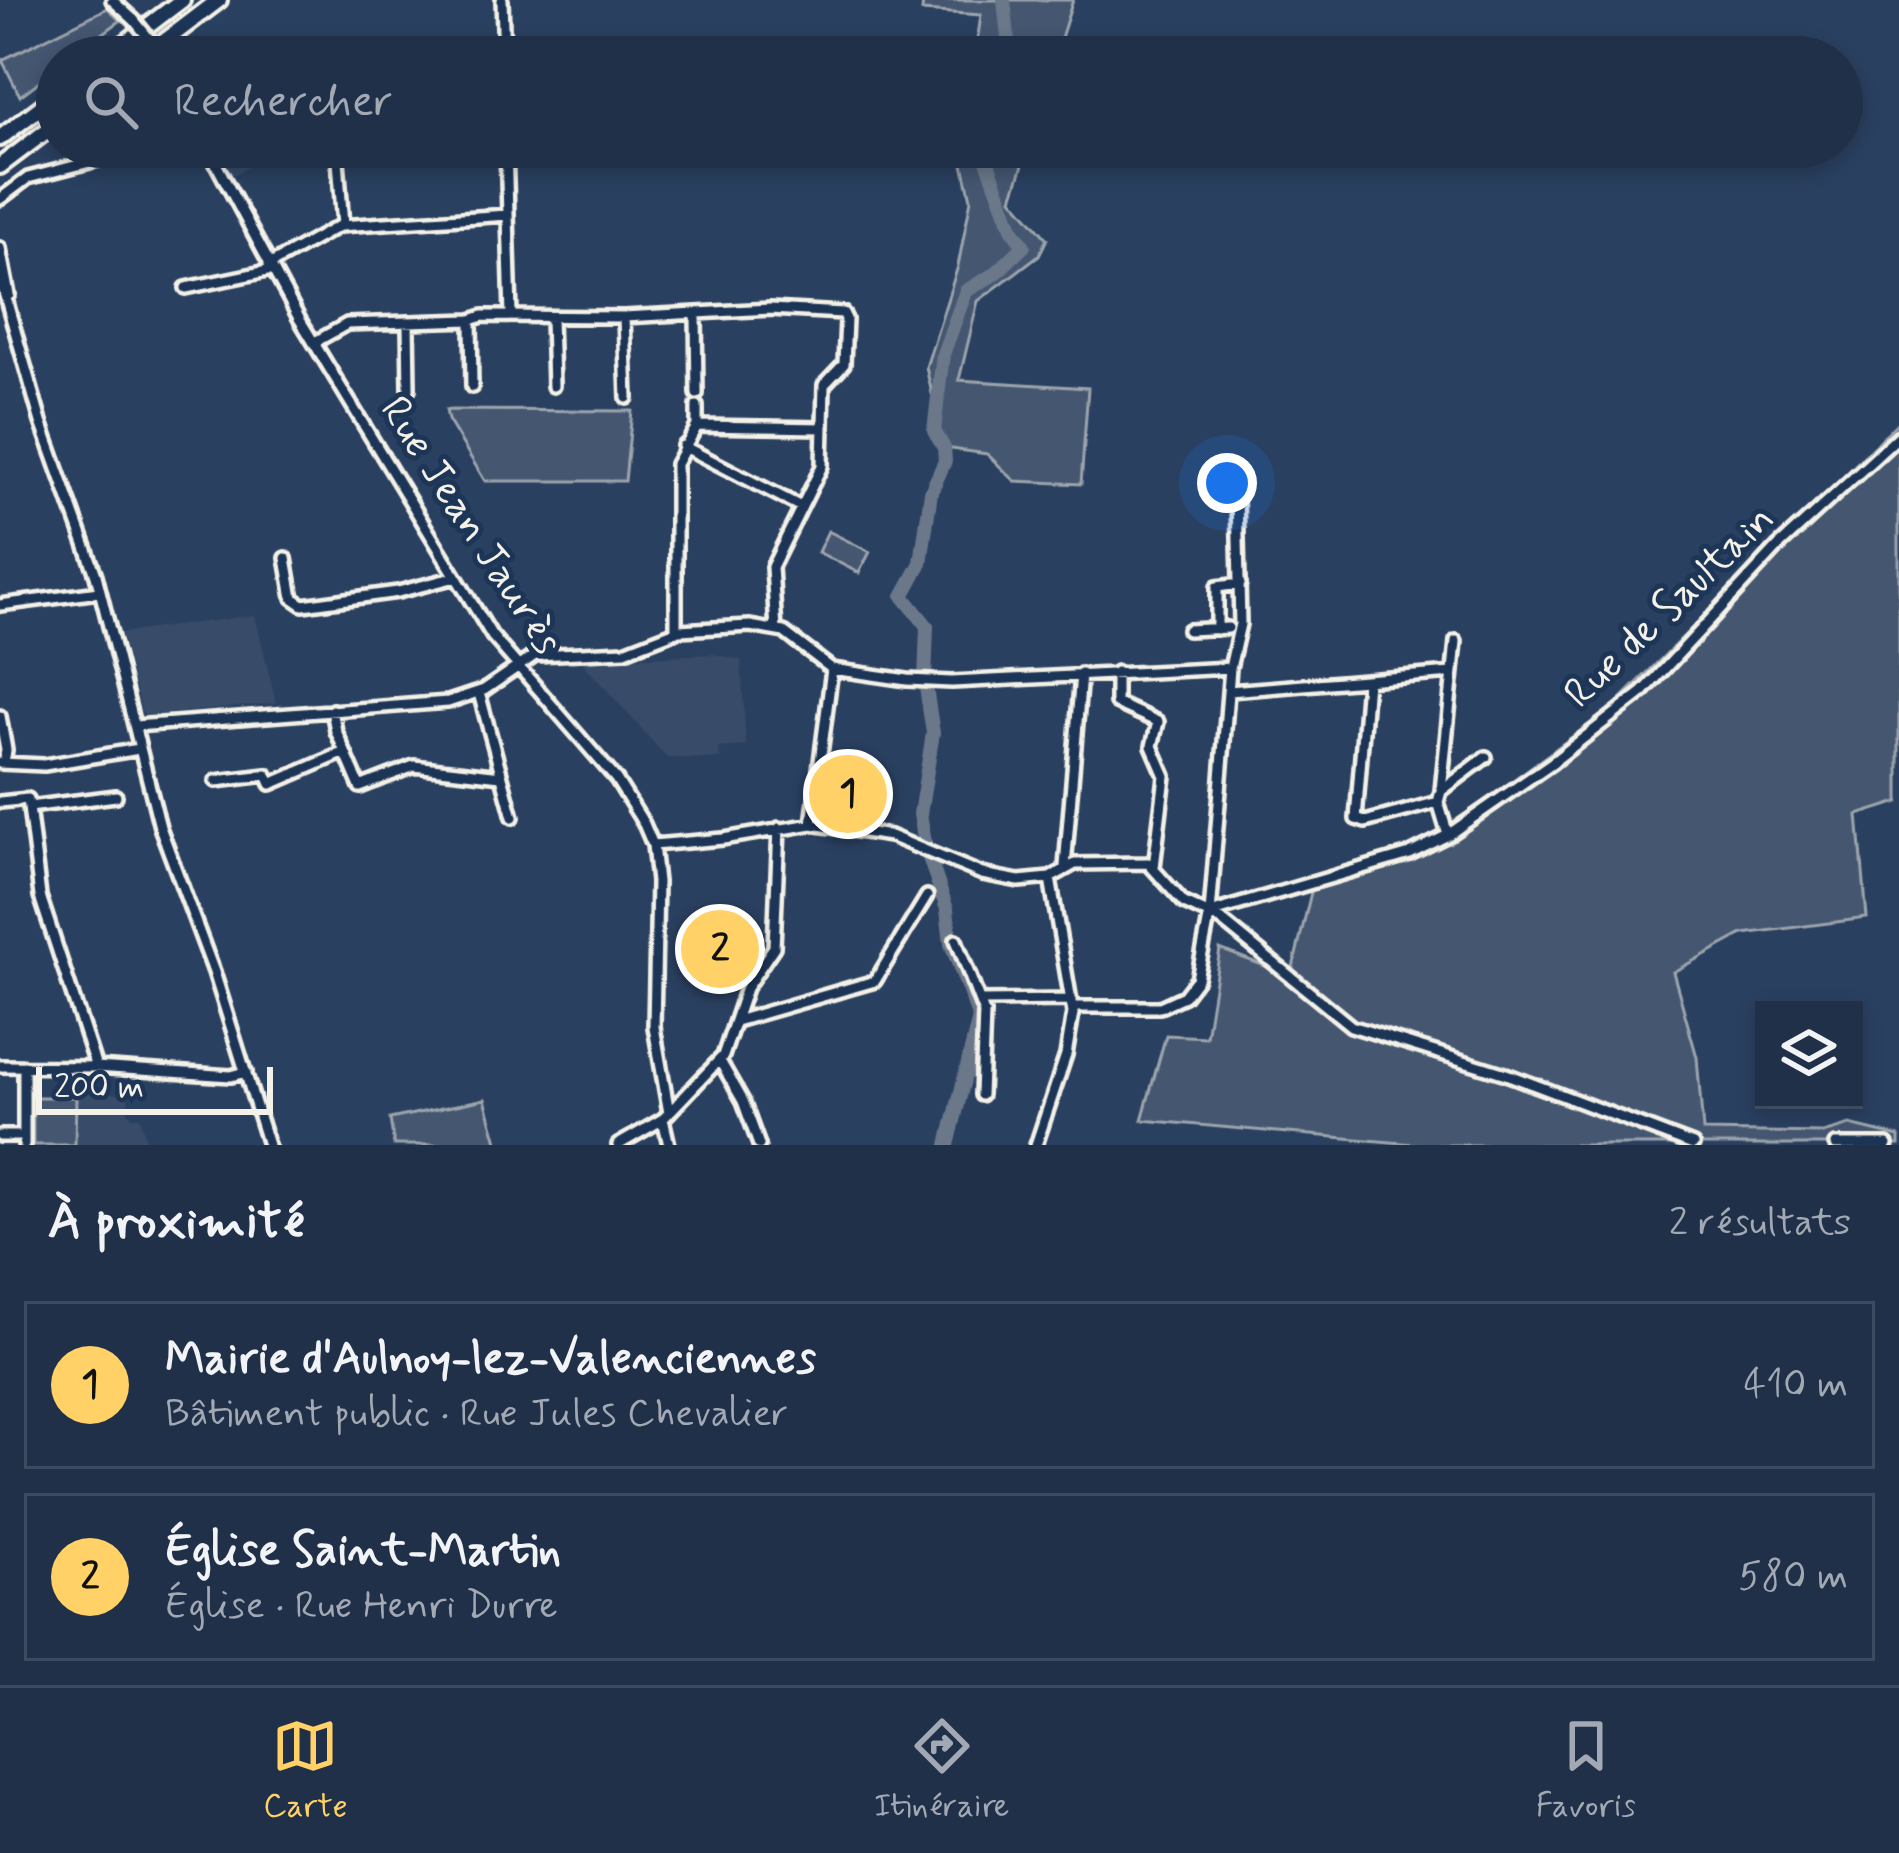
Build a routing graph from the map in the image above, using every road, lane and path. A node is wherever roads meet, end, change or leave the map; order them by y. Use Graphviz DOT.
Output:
graph roads {
  1 [pos="112,0"];
  2 [pos="182,0"];
  3 [pos="219,0"];
  4 [pos="502,0"];
  5 [pos="135,36"];
  6 [pos="147,36"];
  7 [pos="172,36"];
  8 [pos="503,36"];
  9 [pos="36,111"];
  10 [pos="0,138"];
  11 [pos="36,139"];
  12 [pos="0,166"];
  13 [pos="67,168"];
  14 [pos="218,168"];
  15 [pos="339,168"];
  16 [pos="507,168"];
  17 [pos="0,199"];
  18 [pos="508,214"];
  19 [pos="343,226"];
  20 [pos="0,248"];
  21 [pos="270,267"];
  22 [pos="0,278"];
  23 [pos="186,288"];
  24 [pos="8,304"];
  25 [pos="511,315"];
  26 [pos="696,315"];
  27 [pos="624,317"];
  28 [pos="551,318"];
  29 [pos="471,320"];
  30 [pos="408,322"];
  31 [pos="315,342"];
  32 [pos="553,386"];
  33 [pos="409,388"];
  34 [pos="472,388"];
  35 [pos="697,394"];
  36 [pos="626,398"];
  37 [pos="697,406"];
  38 [pos="697,426"];
  39 [pos="823,428"];
  40 [pos="1899,436"];
  41 [pos="683,446"];
  42 [pos="1237,496"];
  43 [pos="801,507"];
  44 [pos="286,558"];
  45 [pos="456,577"];
  46 [pos="1240,584"];
  47 [pos="99,592"];
  48 [pos="0,605"];
  49 [pos="1188,629"];
  50 [pos="776,630"];
  51 [pos="676,631"];
  52 [pos="1456,641"];
  53 [pos="517,666"];
  54 [pos="1230,668"];
  55 [pos="832,669"];
  56 [pos="1116,672"];
  57 [pos="1452,673"];
  58 [pos="1081,674"];
  59 [pos="1367,681"];
  60 [pos="1229,691"];
  61 [pos="479,693"];
  62 [pos="332,710"];
  63 [pos="0,716"];
  64 [pos="134,726"];
  65 [pos="140,749"];
  66 [pos="345,752"];
  67 [pos="1486,757"];
  68 [pos="2,763"];
  69 [pos="501,776"];
  70 [pos="215,781"];
  71 [pos="116,796"];
  72 [pos="1439,796"];
  73 [pos="0,802"];
  74 [pos="28,803"];
  75 [pos="513,817"];
  76 [pos="812,824"];
  77 [pos="779,828"];
  78 [pos="1448,835"];
  79 [pos="653,845"];
  80 [pos="1066,867"];
  81 [pos="1154,867"];
  82 [pos="1050,878"];
  83 [pos="927,896"];
  84 [pos="1210,913"];
  85 [pos="956,940"];
  86 [pos="981,1001"];
  87 [pos="1072,1003"];
  88 [pos="736,1021"];
  89 [pos="720,1061"];
  90 [pos="0,1066"];
  91 [pos="24,1066"];
  92 [pos="95,1066"];
  93 [pos="245,1072"];
  94 [pos="981,1095"];
  95 [pos="666,1116"];
  96 [pos="0,1136"];
  97 [pos="24,1140"];
  98 [pos="268,1145"];
  99 [pos="618,1145"];
  100 [pos="669,1145"];
  101 [pos="759,1145"];
  102 [pos="1036,1145"];
  103 [pos="1694,1145"];
  104 [pos="1835,1145"];
  105 [pos="1887,1145"];
  1 -- 6 [label="street, bridge"];
  2 -- 5 [label="highway"];
  3 -- 7 [label="highway"];
  4 -- 8 [label="street"];
  9 -- 10 [label="highway"];
  11 -- 12 [label="highway"];
  13 -- 17 [label="street"];
  14 -- 21 [label="street, Rue Jean Jaurès"];
  15 -- 19 [label="street"];
  16 -- 18 [label="street"];
  18 -- 19 [label="street"];
  18 -- 25 [label="street"];
  19 -- 21 [label="street"];
  20 -- 24 [label="street"];
  21 -- 23 [label="street"];
  21 -- 31 [label="street, Rue Jean Jaurès"];
  22 -- 24 [label="street"];
  24 -- 47 [label="street"];
  25 -- 28 [label="street"];
  25 -- 29 [label="street"];
  26 -- 27 [label="street"];
  26 -- 35 [label="street"];
  26 -- 39 [label="street"];
  27 -- 28 [label="street"];
  27 -- 36 [label="street"];
  28 -- 32 [label="street"];
  29 -- 30 [label="street"];
  29 -- 34 [label="street"];
  30 -- 31 [label="street"];
  30 -- 33 [label="street"];
  31 -- 45 [label="street, Rue Jean Jaurès"];
  37 -- 38 [label="street"];
  38 -- 39 [label="street"];
  38 -- 41 [label="street"];
  39 -- 43 [label="street"];
  40 -- 78 [label="street, Rue de Saultain"];
  41 -- 43 [label="street"];
  41 -- 51 [label="street"];
  42 -- 46 [label="street"];
  43 -- 50 [label="street"];
  44 -- 45 [label="street"];
  45 -- 53 [label="street, Rue Jean Jaurès"];
  46 -- 49 [label="street"];
  46 -- 54 [label="street"];
  47 -- 48 [label="street"];
  47 -- 64 [label="street"];
  50 -- 51 [label="street"];
  50 -- 55 [label="street"];
  51 -- 53 [label="street"];
  52 -- 57 [label="street"];
  53 -- 61 [label="street"];
  53 -- 79 [label="street, Rue Jean Jaurès"];
  54 -- 56 [label="street"];
  54 -- 60 [label="street"];
  55 -- 58 [label="street"];
  55 -- 76 [label="street"];
  56 -- 58 [label="street"];
  56 -- 81 [label="street"];
  57 -- 59 [label="street"];
  57 -- 72 [label="street"];
  58 -- 80 [label="street"];
  59 -- 60 [label="street"];
  59 -- 72 [label="street"];
  60 -- 84 [label="street"];
  61 -- 62 [label="street"];
  61 -- 69 [label="street"];
  62 -- 64 [label="street"];
  62 -- 66 [label="street"];
  63 -- 68 [label="street"];
  64 -- 65 [label="street"];
  65 -- 68 [label="street"];
  65 -- 93 [label="street"];
  66 -- 69 [label="street"];
  66 -- 70 [label="street"];
  67 -- 72 [label="street"];
  69 -- 75 [label="street"];
  71 -- 74 [label="street"];
  72 -- 78 [label="street"];
  73 -- 74 [label="street"];
  74 -- 92 [label="street"];
  76 -- 77 [label="street"];
  76 -- 82 [label="street"];
  77 -- 79 [label="street"];
  77 -- 88 [label="street"];
  78 -- 84 [label="street, Rue de Saultain"];
  79 -- 95 [label="street"];
  80 -- 81 [label="street"];
  80 -- 82 [label="street"];
  81 -- 84 [label="street"];
  82 -- 87 [label="street"];
  83 -- 88 [label="street"];
  84 -- 87 [label="street"];
  84 -- 103 [label="street"];
  85 -- 86 [label="street"];
  86 -- 87 [label="street"];
  86 -- 94 [label="street"];
  87 -- 102 [label="street"];
  88 -- 89 [label="street"];
  89 -- 95 [label="street"];
  89 -- 101 [label="street"];
  90 -- 91 [label="street"];
  91 -- 92 [label="street"];
  91 -- 97 [label="street"];
  92 -- 93 [label="street"];
  93 -- 98 [label="street"];
  95 -- 99 [label="street"];
  95 -- 100 [label="street"];
  96 -- 97 [label="street"];
  104 -- 105 [label="street"];
}
